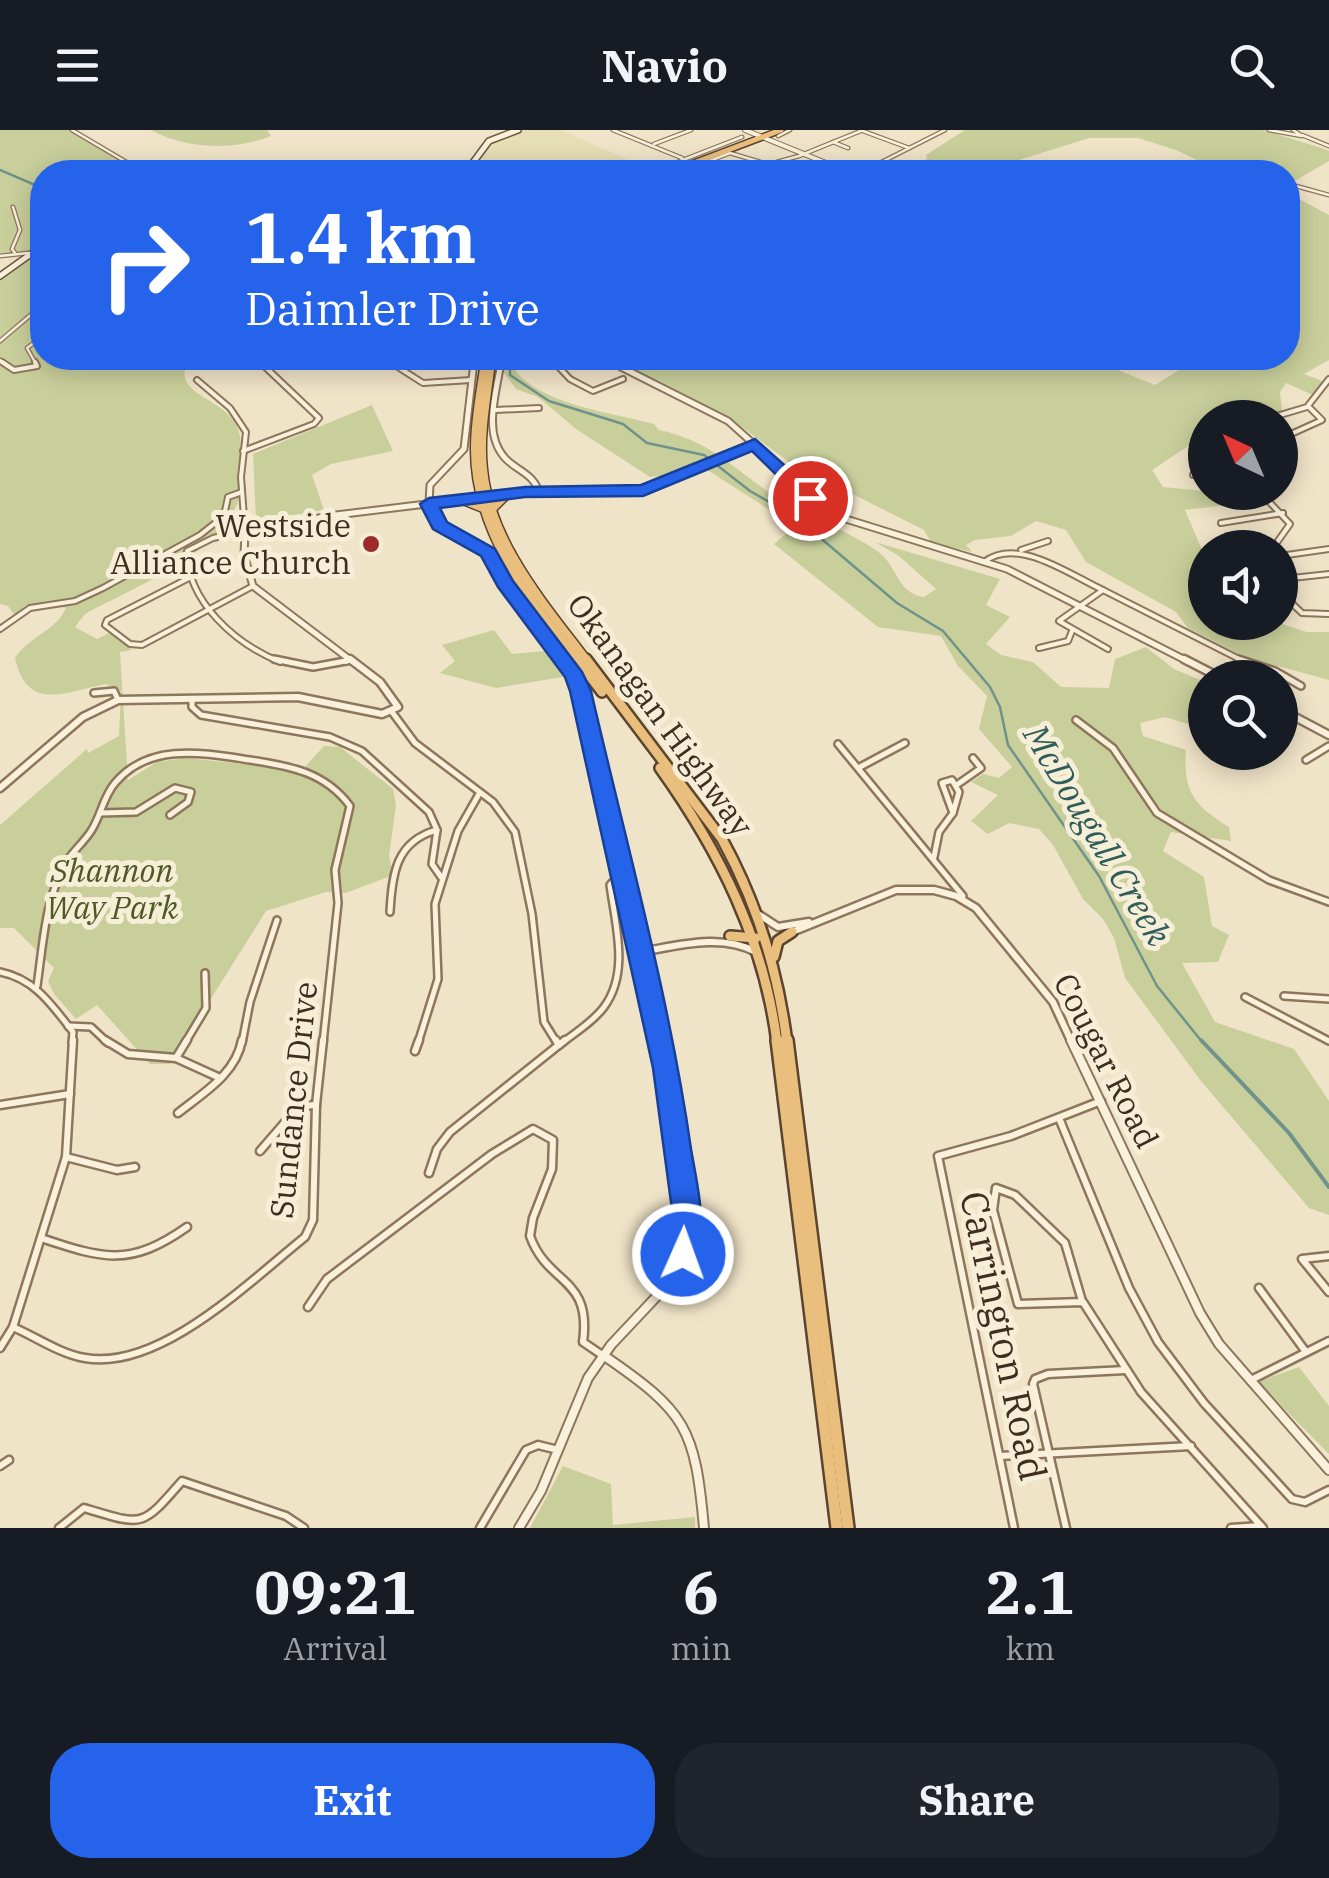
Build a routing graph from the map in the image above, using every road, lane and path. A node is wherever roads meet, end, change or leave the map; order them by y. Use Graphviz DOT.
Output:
graph roads {
  1 [pos="72,130"];
  2 [pos="518,130"];
  3 [pos="614,130"];
  4 [pos="692,130"];
  5 [pos="745,130"];
  6 [pos="790,130"];
  7 [pos="862,130"];
  8 [pos="945,130"];
  9 [pos="1269,130"];
  10 [pos="1294,130"];
  11 [pos="763,135"];
  12 [pos="1302,135"];
  13 [pos="833,142"];
  14 [pos="651,145"];
  15 [pos="1329,146"];
  16 [pos="848,148"];
  17 [pos="910,149"];
  18 [pos="803,153"];
  19 [pos="685,159"];
  20 [pos="124,160"];
  21 [pos="475,160"];
  22 [pos="697,160"];
  23 [pos="712,160"];
  24 [pos="754,160"];
  25 [pos="776,160"];
  26 [pos="819,160"];
  27 [pos="887,160"];
  28 [pos="1300,187"];
  29 [pos="1329,195"];
  30 [pos="13,207"];
  31 [pos="30,250"];
  32 [pos="16,252"];
  33 [pos="0,256"];
  34 [pos="30,256"];
  35 [pos="0,276"];
  36 [pos="30,315"];
  37 [pos="0,342"];
  38 [pos="0,360"];
  39 [pos="30,367"];
  40 [pos="269,370"];
  41 [pos="404,370"];
  42 [pos="472,370"];
  43 [pos="487,370"];
  44 [pos="500,370"];
  45 [pos="565,370"];
  46 [pos="628,370"];
  47 [pos="623,378"];
  48 [pos="196,380"];
  49 [pos="471,380"];
  50 [pos="1329,380"];
  51 [pos="1307,406"];
  52 [pos="540,408"];
  53 [pos="1298,409"];
  54 [pos="496,410"];
  55 [pos="1298,431"];
  56 [pos="755,444"];
  57 [pos="243,450"];
  58 [pos="242,492"];
  59 [pos="428,492"];
  60 [pos="483,492"];
  61 [pos="539,492"];
  62 [pos="507,494"];
  63 [pos="463,500"];
  64 [pos="442,502"];
  65 [pos="429,504"];
  66 [pos="488,510"];
  67 [pos="1280,510"];
  68 [pos="1283,513"];
  69 [pos="1221,523"];
  70 [pos="1289,530"];
  71 [pos="245,532"];
  72 [pos="1048,541"];
  73 [pos="1329,549"];
  74 [pos="1018,551"];
  75 [pos="1298,553"];
  76 [pos="984,562"];
  77 [pos="1329,574"];
  78 [pos="191,577"];
  79 [pos="1298,577"];
  80 [pos="253,586"];
  81 [pos="1103,590"];
  82 [pos="1081,605"];
  83 [pos="1298,609"];
  84 [pos="208,610"];
  85 [pos="1329,614"];
  86 [pos="0,629"];
  87 [pos="1072,631"];
  88 [pos="1039,648"];
  89 [pos="1108,649"];
  90 [pos="351,660"];
  91 [pos="1188,661"];
  92 [pos="1300,686"];
  93 [pos="94,693"];
  94 [pos="192,699"];
  95 [pos="118,700"];
  96 [pos="392,712"];
  97 [pos="1298,719"];
  98 [pos="1076,720"];
  99 [pos="1329,735"];
  100 [pos="906,743"];
  101 [pos="838,744"];
  102 [pos="1329,746"];
  103 [pos="973,758"];
  104 [pos="1306,760"];
  105 [pos="858,768"];
  106 [pos="958,784"];
  107 [pos="0,788"];
  108 [pos="479,794"];
  109 [pos="100,813"];
  110 [pos="953,813"];
  111 [pos="170,815"];
  112 [pos="438,830"];
  113 [pos="934,857"];
  114 [pos="622,872"];
  115 [pos="441,876"];
  116 [pos="963,896"];
  117 [pos="1329,902"];
  118 [pos="741,904"];
  119 [pos="390,912"];
  120 [pos="758,914"];
  121 [pos="829,916"];
  122 [pos="277,920"];
  123 [pos="792,932"];
  124 [pos="730,936"];
  125 [pos="760,936"];
  126 [pos="690,945"];
  127 [pos="640,952"];
  128 [pos="763,961"];
  129 [pos="0,972"];
  130 [pos="205,973"];
  131 [pos="776,974"];
  132 [pos="36,986"];
  133 [pos="1284,996"];
  134 [pos="1245,997"];
  135 [pos="1329,999"];
  136 [pos="68,1026"];
  137 [pos="1329,1041"];
  138 [pos="559,1045"];
  139 [pos="416,1051"];
  140 [pos="176,1058"];
  141 [pos="221,1078"];
  142 [pos="70,1094"];
  143 [pos="1102,1101"];
  144 [pos="0,1105"];
  145 [pos="316,1105"];
  146 [pos="178,1113"];
  147 [pos="1059,1117"];
  148 [pos="260,1151"];
  149 [pos="66,1156"];
  150 [pos="135,1167"];
  151 [pos="429,1173"];
  152 [pos="187,1227"];
  153 [pos="40,1238"];
  154 [pos="1329,1256"];
  155 [pos="1259,1288"];
  156 [pos="1329,1292"];
  157 [pos="1082,1301"];
  158 [pos="308,1307"];
  159 [pos="13,1327"];
  160 [pos="1329,1342"];
  161 [pos="0,1348"];
  162 [pos="1306,1352"];
  163 [pos="603,1355"];
  164 [pos="1125,1370"];
  165 [pos="1250,1381"];
  166 [pos="1191,1446"];
  167 [pos="558,1450"];
  168 [pos="1048,1453"];
  169 [pos="1000,1456"];
  170 [pos="9,1460"];
  171 [pos="0,1466"];
  172 [pos="1329,1470"];
  173 [pos="1329,1490"];
  174 [pos="1262,1527"];
  175 [pos="58,1528"];
  176 [pos="304,1528"];
  177 [pos="480,1528"];
  178 [pos="519,1528"];
  179 [pos="704,1528"];
  180 [pos="837,1528"];
  181 [pos="848,1528"];
  182 [pos="1014,1528"];
  183 [pos="1066,1528"];
  184 [pos="1231,1528"];
  1 -- 20 [label="street"];
  2 -- 21 [label="main road"];
  3 -- 14 [label="street"];
  4 -- 14 [label="street"];
  5 -- 11 [label="street"];
  6 -- 11 [label="street"];
  7 -- 13 [label="street"];
  7 -- 17 [label="street"];
  8 -- 17 [label="street"];
  9 -- 12 [label="street"];
  10 -- 12 [label="street"];
  11 -- 18 [label="street"];
  11 -- 19 [label="street"];
  11 -- 22 [label="highway"];
  12 -- 15 [label="street"];
  13 -- 16 [label="street"];
  13 -- 18 [label="street"];
  14 -- 19 [label="street"];
  17 -- 27 [label="street"];
  18 -- 25 [label="street"];
  18 -- 26 [label="street"];
  23 -- 24 [label="street"];
  28 -- 29 [label="street"];
  30 -- 32 [label="street"];
  31 -- 32 [label="street"];
  32 -- 33 [label="street"];
  34 -- 35 [label="main road"];
  36 -- 37 [label="street"];
  38 -- 39 [label="street"];
  40 -- 57 [label="street"];
  41 -- 49 [label="street"];
  42 -- 49 [label="street"];
  43 -- 60 [label="highway, Okanagan Highway"];
  44 -- 54 [label="street"];
  45 -- 47 [label="street"];
  46 -- 56 [label="street"];
  48 -- 57 [label="street"];
  49 -- 59 [label="street"];
  50 -- 51 [label="street"];
  51 -- 53 [label="street"];
  51 -- 55 [label="street"];
  52 -- 54 [label="street"];
  54 -- 61 [label="street"];
  56 -- 61 [label="street"];
  56 -- 76 [label="street"];
  57 -- 58 [label="street"];
  58 -- 71 [label="street"];
  58 -- 86 [label="street"];
  59 -- 64 [label="street"];
  59 -- 65 [label="street"];
  60 -- 62 [label="highway"];
  60 -- 63 [label="highway"];
  60 -- 66 [label="highway, Okanagan Highway"];
  61 -- 62 [label="street"];
  62 -- 66 [label="highway"];
  63 -- 64 [label="street"];
  63 -- 66 [label="highway"];
  64 -- 65 [label="street"];
  65 -- 71 [label="street"];
  65 -- 114 [label="street"];
  66 -- 118 [label="highway, Okanagan Highway"];
  66 -- 120 [label="highway, Okanagan Highway"];
  67 -- 68 [label="street"];
  68 -- 69 [label="street"];
  68 -- 70 [label="street"];
  71 -- 78 [label="street"];
  71 -- 80 [label="street"];
  72 -- 74 [label="street"];
  73 -- 75 [label="street"];
  74 -- 76 [label="street"];
  74 -- 81 [label="street"];
  76 -- 82 [label="street"];
  77 -- 79 [label="street"];
  78 -- 84 [label="street"];
  78 -- 84 [label="street"];
  80 -- 84 [label="street"];
  80 -- 90 [label="street"];
  81 -- 82 [label="street"];
  81 -- 92 [label="street"];
  82 -- 87 [label="street"];
  82 -- 91 [label="street"];
  83 -- 85 [label="street"];
  84 -- 90 [label="street"];
  87 -- 88 [label="street"];
  87 -- 89 [label="street"];
  90 -- 96 [label="street"];
  93 -- 95 [label="street"];
  94 -- 95 [label="street"];
  94 -- 96 [label="street"];
  94 -- 112 [label="street"];
  95 -- 107 [label="street"];
  96 -- 108 [label="street"];
  97 -- 99 [label="street"];
  98 -- 117 [label="street"];
  100 -- 105 [label="street"];
  101 -- 105 [label="street, Cougar Road"];
  102 -- 104 [label="street"];
  103 -- 106 [label="street"];
  105 -- 113 [label="street, Cougar Road"];
  106 -- 110 [label="street"];
  106 -- 110 [label="street"];
  108 -- 115 [label="street"];
  108 -- 138 [label="street"];
  109 -- 111 [label="street"];
  109 -- 132 [label="street"];
  109 -- 145 [label="street, Sundance Drive"];
  110 -- 113 [label="street"];
  112 -- 115 [label="street"];
  112 -- 119 [label="street"];
  113 -- 116 [label="street, Cougar Road"];
  114 -- 127 [label="street"];
  114 -- 138 [label="street"];
  115 -- 139 [label="street"];
  116 -- 121 [label="street"];
  116 -- 143 [label="street, Cougar Road"];
  118 -- 124 [label="highway"];
  118 -- 125 [label="highway, Okanagan Highway"];
  120 -- 121 [label="street"];
  120 -- 125 [label="highway, Okanagan Highway"];
  121 -- 123 [label="street"];
  122 -- 141 [label="street"];
  123 -- 125 [label="highway"];
  123 -- 131 [label="highway"];
  124 -- 125 [label="highway"];
  124 -- 126 [label="street"];
  125 -- 128 [label="highway, Okanagan Highway"];
  125 -- 131 [label="highway"];
  126 -- 127 [label="street"];
  126 -- 128 [label="street"];
  127 -- 163 [label="street"];
  128 -- 180 [label="highway, Okanagan Highway"];
  129 -- 132 [label="street"];
  130 -- 140 [label="street"];
  131 -- 181 [label="highway"];
  132 -- 136 [label="street"];
  133 -- 135 [label="street"];
  134 -- 137 [label="street"];
  136 -- 140 [label="street"];
  136 -- 142 [label="street"];
  138 -- 151 [label="street"];
  140 -- 141 [label="street"];
  141 -- 146 [label="street"];
  142 -- 144 [label="street"];
  142 -- 149 [label="street"];
  143 -- 147 [label="street"];
  143 -- 165 [label="street, Cougar Road"];
  145 -- 148 [label="street"];
  145 -- 159 [label="street, Sundance Drive"];
  147 -- 169 [label="street, Carrington Road"];
  147 -- 173 [label="street"];
  149 -- 150 [label="street"];
  149 -- 153 [label="street"];
  152 -- 153 [label="street"];
  153 -- 159 [label="street"];
  154 -- 156 [label="street"];
  155 -- 162 [label="street"];
  157 -- 164 [label="street"];
  158 -- 163 [label="street"];
  159 -- 161 [label="street"];
  160 -- 162 [label="street"];
  162 -- 165 [label="street"];
  163 -- 167 [label="street"];
  163 -- 179 [label="street"];
  164 -- 166 [label="street"];
  164 -- 168 [label="street"];
  165 -- 172 [label="street, Cougar Road"];
  166 -- 168 [label="street"];
  166 -- 174 [label="street"];
  167 -- 177 [label="street"];
  167 -- 178 [label="street"];
  168 -- 169 [label="street"];
  168 -- 183 [label="street"];
  169 -- 182 [label="street, Carrington Road"];
  170 -- 171 [label="street"];
  174 -- 184 [label="street"];
  175 -- 176 [label="street"];
}
